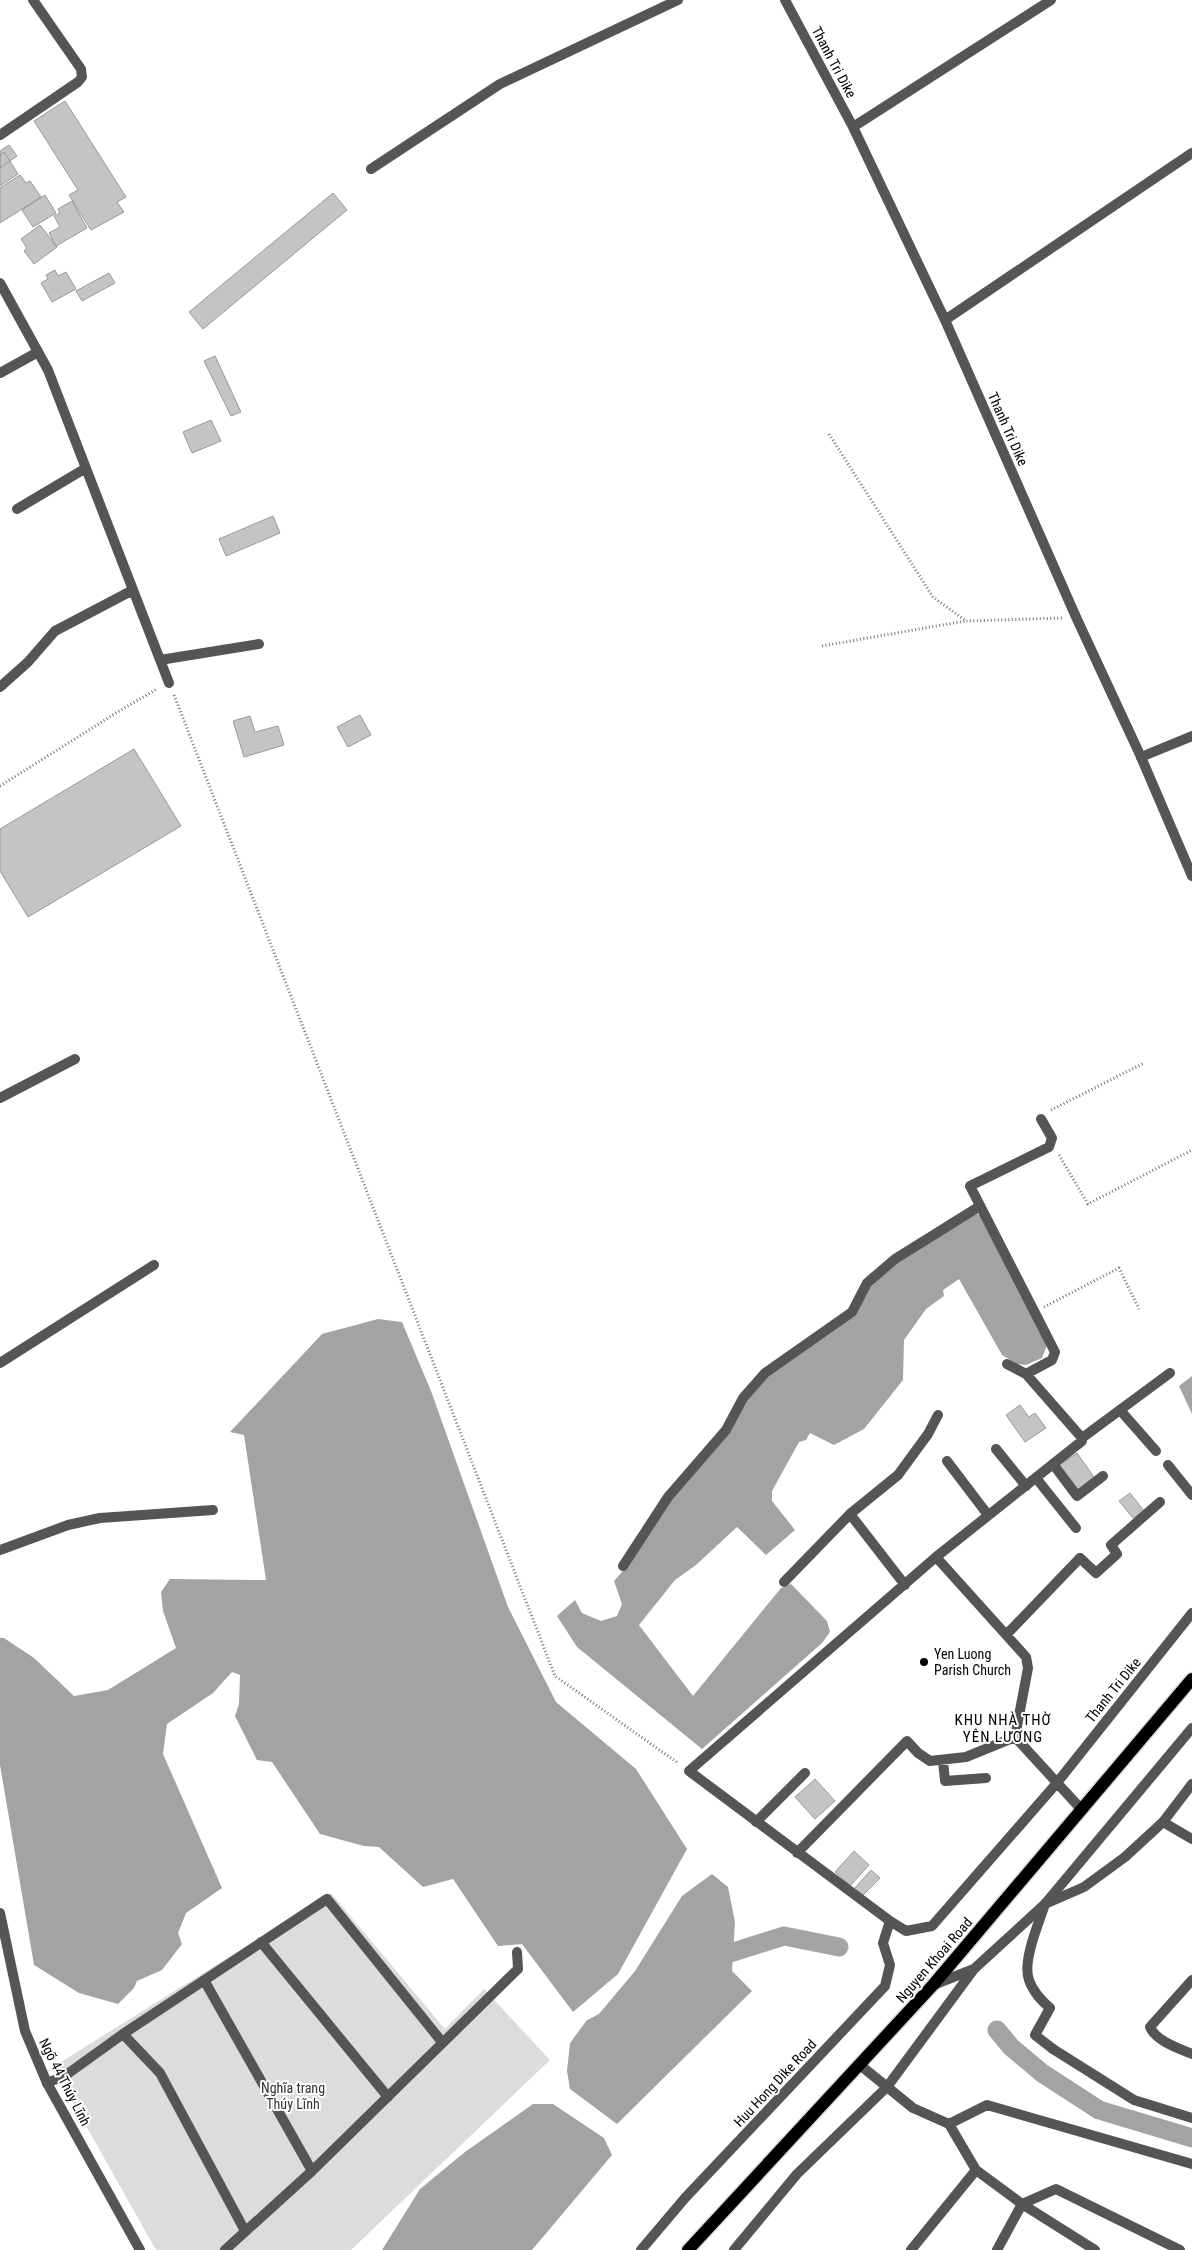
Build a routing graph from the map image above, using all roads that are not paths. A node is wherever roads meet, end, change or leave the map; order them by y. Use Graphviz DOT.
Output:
graph roads {
  1 [pos="33,0"];
  2 [pos="678,0"];
  3 [pos="785,0"];
  4 [pos="1051,0"];
  5 [pos="853,127"];
  6 [pos="0,135"];
  7 [pos="1192,154"];
  8 [pos="370,170"];
  9 [pos="0,283"];
  10 [pos="945,320"];
  11 [pos="38,352"];
  12 [pos="0,372"];
  13 [pos="86,468"];
  14 [pos="17,509"];
  15 [pos="133,590"];
  16 [pos="259,644"];
  17 [pos="160,660"];
  18 [pos="169,683"];
  19 [pos="0,687"];
  20 [pos="1192,736"];
  21 [pos="1141,757"];
  22 [pos="1192,876"];
  23 [pos="75,1059"];
  24 [pos="0,1098"];
  25 [pos="1041,1119"];
  26 [pos="980,1206"];
  27 [pos="154,1265"];
  28 [pos="0,1363"];
  29 [pos="1007,1364"];
  30 [pos="1026,1374"];
  31 [pos="1170,1374"];
  32 [pos="1120,1410"];
  33 [pos="938,1415"];
  34 [pos="1082,1438"];
  35 [pos="996,1449"];
  36 [pos="1156,1451"];
  37 [pos="947,1461"];
  38 [pos="1053,1464"];
  39 [pos="1168,1465"];
  40 [pos="1103,1476"];
  41 [pos="1036,1478"];
  42 [pos="1026,1486"];
  43 [pos="1192,1495"];
  44 [pos="1160,1502"];
  45 [pos="213,1510"];
  46 [pos="850,1514"];
  47 [pos="988,1515"];
  48 [pos="1076,1528"];
  49 [pos="0,1550"];
  50 [pos="936,1557"];
  51 [pos="623,1566"];
  52 [pos="784,1582"];
  53 [pos="904,1584"];
  54 [pos="1192,1613"];
  55 [pos="1007,1634"];
  56 [pos="1192,1679"];
  57 [pos="1192,1728"];
  58 [pos="1015,1737"];
  59 [pos="944,1760"];
  60 [pos="806,1773"];
  61 [pos="986,1778"];
  62 [pos="1056,1784"];
  63 [pos="1192,1784"];
  64 [pos="1082,1810"];
  65 [pos="756,1822"];
  66 [pos="1163,1822"];
  67 [pos="1192,1839"];
  68 [pos="797,1853"];
  69 [pos="1045,1904"];
  70 [pos="0,1913"];
  71 [pos="890,1921"];
  72 [pos="261,1942"];
  73 [pos="517,1952"];
  74 [pos="974,1969"];
  75 [pos="204,1980"];
  76 [pos="1192,1980"];
  77 [pos="933,1985"];
  78 [pos="123,2034"];
  79 [pos="442,2042"];
  80 [pos="1192,2054"];
  81 [pos="860,2065"];
  82 [pos="47,2082"];
  83 [pos="887,2087"];
  84 [pos="388,2097"];
  85 [pos="1192,2118"];
  86 [pos="949,2124"];
  87 [pos="1192,2164"];
  88 [pos="312,2170"];
  89 [pos="976,2170"];
  90 [pos="1022,2204"];
  91 [pos="245,2231"];
  92 [pos="140,2250"];
  93 [pos="225,2250"];
  94 [pos="641,2250"];
  95 [pos="688,2250"];
  96 [pos="734,2250"];
  97 [pos="911,2250"];
  98 [pos="997,2250"];
  99 [pos="1096,2250"];
  100 [pos="1180,2250"];
  1 -- 6 [label="street"];
  2 -- 8 [label="street"];
  3 -- 5 [label="street, Thanh Tri Dike"];
  4 -- 5 [label="street"];
  5 -- 10 [label="street, Thanh Tri Dike"];
  7 -- 10 [label="street"];
  9 -- 11 [label="street"];
  10 -- 21 [label="street, Thanh Tri Dike"];
  11 -- 12 [label="street"];
  11 -- 13 [label="street"];
  13 -- 14 [label="street"];
  13 -- 15 [label="street"];
  15 -- 17 [label="street"];
  15 -- 19 [label="street"];
  16 -- 17 [label="street"];
  17 -- 18 [label="street"];
  20 -- 21 [label="street"];
  21 -- 22 [label="street, Thanh Tri Dike"];
  23 -- 24 [label="street"];
  25 -- 26 [label="street"];
  26 -- 30 [label="street"];
  26 -- 51 [label="street"];
  27 -- 28 [label="street"];
  29 -- 30 [label="street"];
  30 -- 34 [label="street"];
  31 -- 32 [label="street"];
  32 -- 34 [label="street"];
  32 -- 36 [label="street"];
  33 -- 46 [label="street"];
  34 -- 38 [label="street"];
  35 -- 42 [label="street"];
  37 -- 47 [label="street"];
  38 -- 40 [label="street"];
  38 -- 41 [label="street"];
  39 -- 43 [label="street"];
  41 -- 42 [label="street"];
  41 -- 48 [label="street"];
  42 -- 47 [label="street"];
  44 -- 55 [label="street"];
  45 -- 49 [label="street"];
  46 -- 52 [label="street"];
  46 -- 53 [label="street"];
  47 -- 50 [label="street"];
  50 -- 53 [label="street"];
  50 -- 55 [label="street"];
  53 -- 65 [label="street, Thanh Tri Dike"];
  54 -- 62 [label="street, Thanh Tri Dike"];
  55 -- 58 [label="street"];
  56 -- 64 [label="main road, Nguyen Khoai Road"];
  57 -- 69 [label="street"];
  58 -- 59 [label="street"];
  58 -- 62 [label="street"];
  59 -- 61 [label="street"];
  59 -- 68 [label="street"];
  60 -- 65 [label="street"];
  62 -- 64 [label="street"];
  62 -- 71 [label="street, Thanh Tri Dike"];
  63 -- 66 [label="street"];
  64 -- 77 [label="main road, Nguyen Khoai Road"];
  65 -- 68 [label="street, Thanh Tri Dike"];
  66 -- 67 [label="street"];
  66 -- 69 [label="street"];
  68 -- 71 [label="street, Thanh Tri Dike"];
  69 -- 74 [label="street"];
  69 -- 85 [label="street"];
  70 -- 82 [label="street, Ngõ 44 Thúy Lĩnh"];
  71 -- 94 [label="street, Huu Hong Dike Road"];
  72 -- 75 [label="street"];
  72 -- 79 [label="street"];
  72 -- 84 [label="street"];
  73 -- 79 [label="street"];
  74 -- 77 [label="street"];
  74 -- 83 [label="street"];
  75 -- 78 [label="street"];
  75 -- 88 [label="street"];
  76 -- 80 [label="street"];
  77 -- 81 [label="main road, Nguyen Khoai Road"];
  78 -- 82 [label="street"];
  78 -- 91 [label="street"];
  79 -- 84 [label="street"];
  81 -- 83 [label="street"];
  81 -- 95 [label="main road, Nguyen Khoai Road"];
  82 -- 92 [label="street, Ngõ 44 Thúy Lĩnh"];
  83 -- 86 [label="street"];
  83 -- 96 [label="street"];
  84 -- 88 [label="street"];
  86 -- 87 [label="street"];
  86 -- 89 [label="street"];
  88 -- 91 [label="street"];
  89 -- 90 [label="street"];
  89 -- 97 [label="street"];
  90 -- 98 [label="street"];
  90 -- 99 [label="street"];
  90 -- 100 [label="street"];
  91 -- 93 [label="street"];
}
